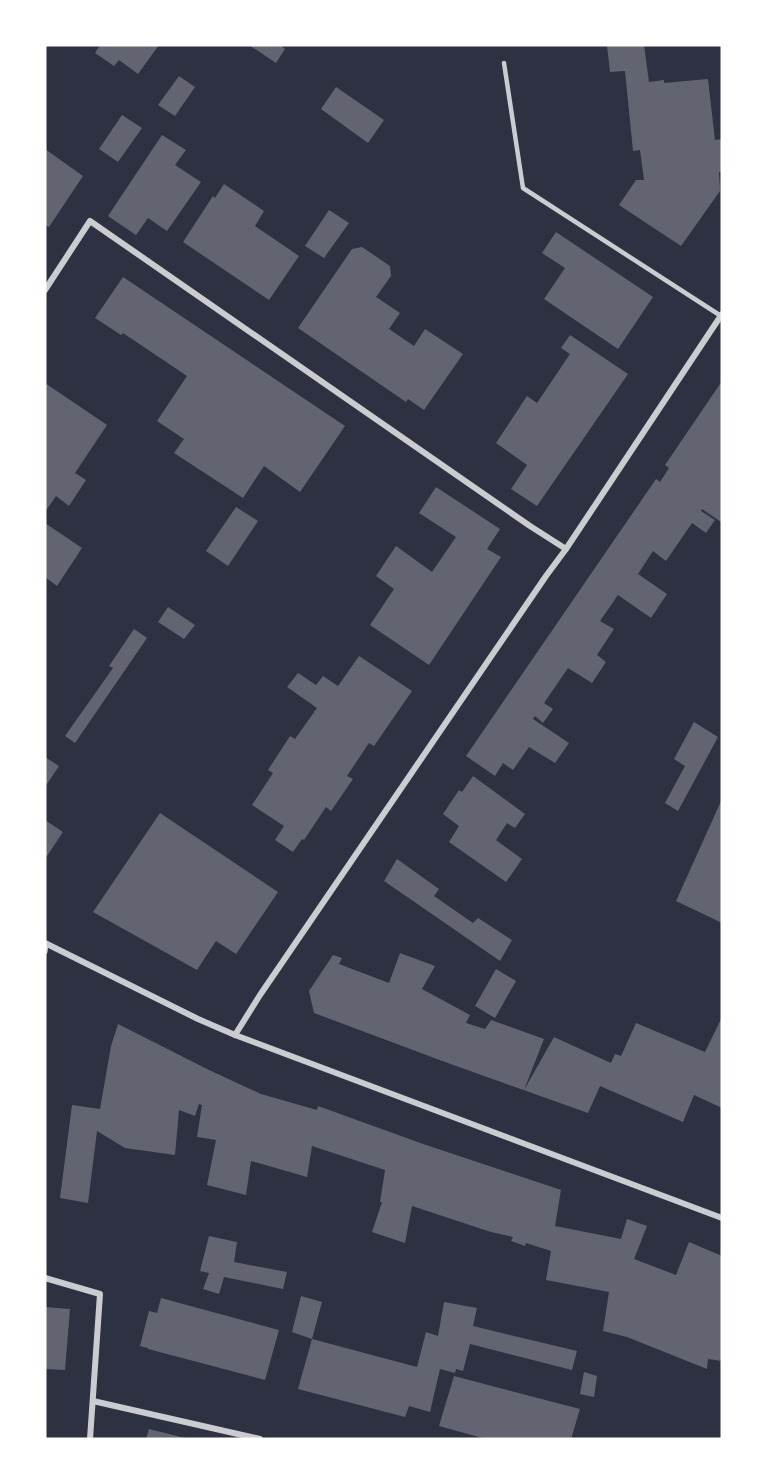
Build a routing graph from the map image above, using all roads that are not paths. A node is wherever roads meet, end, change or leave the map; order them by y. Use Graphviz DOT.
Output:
graph roads {
  1 [pos="504,63"];
  2 [pos="45,290"];
  3 [pos="721,315"];
  4 [pos="566,549"];
  5 [pos="46,944"];
  6 [pos="45,952"];
  7 [pos="235,1035"];
  8 [pos="722,1218"];
  9 [pos="45,1278"];
  10 [pos="93,1401"];
  11 [pos="90,1439"];
  12 [pos="260,1439"];
  1 -- 3 [label="lane"];
  2 -- 4 [label="street"];
  3 -- 4 [label="street"];
  4 -- 7 [label="street"];
  5 -- 6 [label="street"];
  5 -- 7 [label="street"];
  7 -- 8 [label="street"];
  9 -- 10 [label="street"];
  10 -- 11 [label="street"];
  10 -- 12 [label="street"];
}
